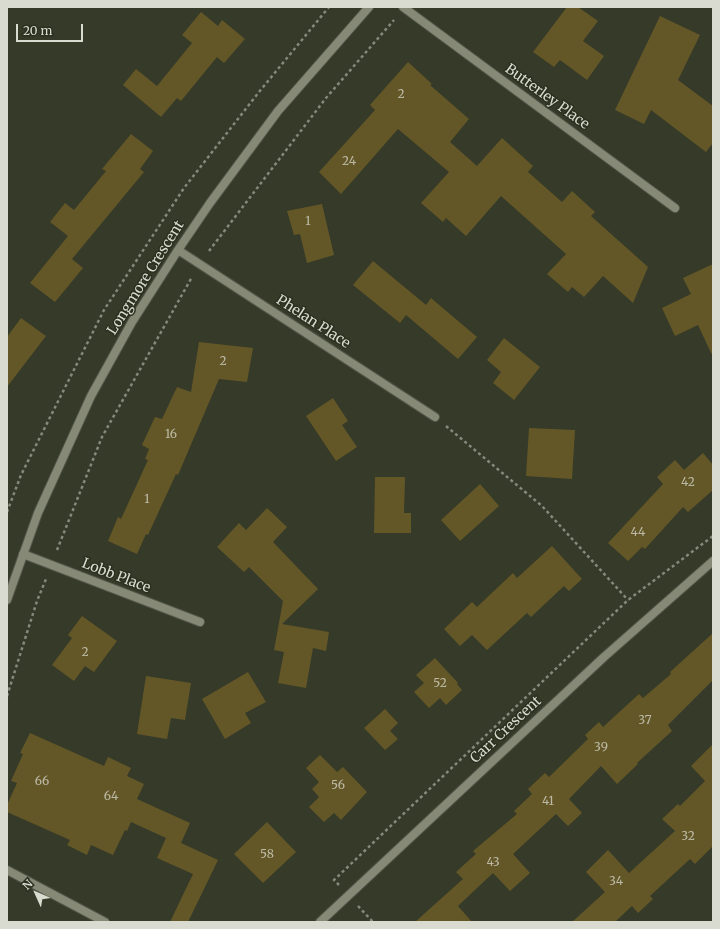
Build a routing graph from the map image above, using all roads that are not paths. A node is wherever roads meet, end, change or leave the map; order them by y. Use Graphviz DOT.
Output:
graph roads {
  1 [pos="370,7"];
  2 [pos="403,7"];
  3 [pos="675,208"];
  4 [pos="178,250"];
  5 [pos="434,417"];
  6 [pos="23,554"];
  7 [pos="713,561"];
  8 [pos="7,600"];
  9 [pos="200,622"];
  10 [pos="7,870"];
  11 [pos="105,922"];
  12 [pos="320,922"];
  1 -- 4 [label="street, Longmore Crescent"];
  2 -- 3 [label="street, Butterley Place"];
  4 -- 5 [label="street, Phelan Place"];
  4 -- 6 [label="street, Longmore Crescent"];
  6 -- 8 [label="street, Longmore Crescent"];
  6 -- 9 [label="street, Lobb Place"];
  7 -- 12 [label="street, Carr Crescent"];
  10 -- 11 [label="street"];
}
